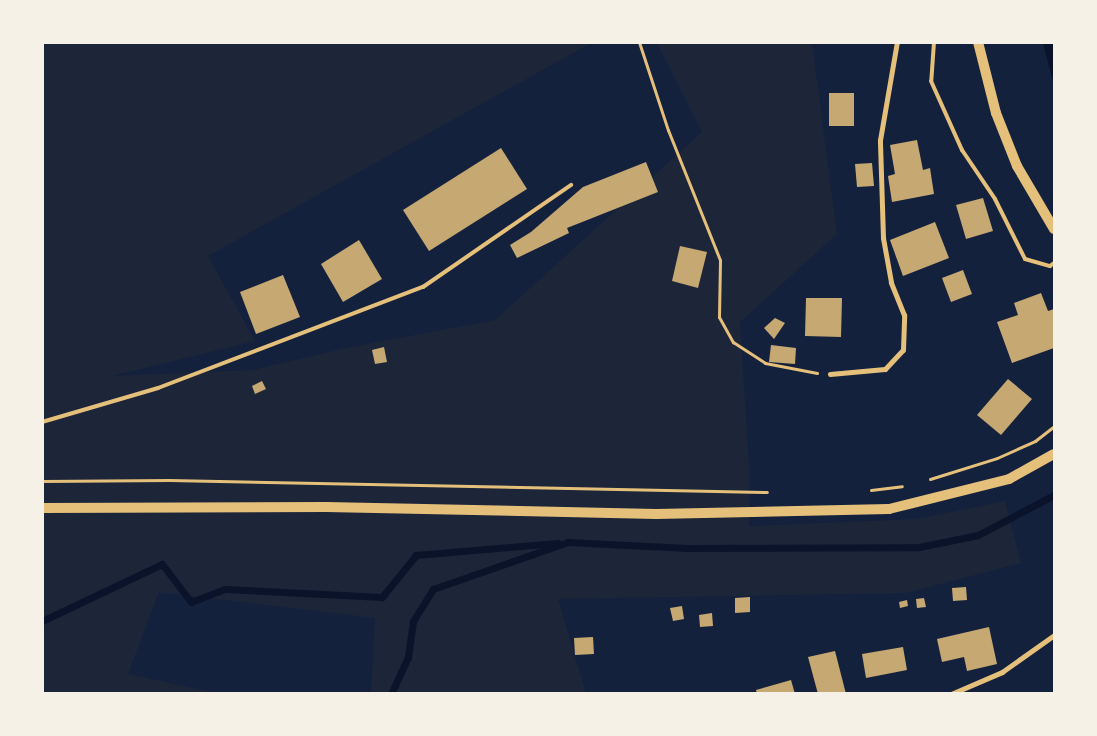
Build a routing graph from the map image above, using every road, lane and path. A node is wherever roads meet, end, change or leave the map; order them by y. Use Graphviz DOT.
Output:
graph roads {
  1 [pos="639,42"];
  2 [pos="897,42"];
  3 [pos="934,42"];
  4 [pos="978,42"];
  5 [pos="571,186"];
  6 [pos="1054,229"];
  7 [pos="1054,263"];
  8 [pos="830,374"];
  9 [pos="42,422"];
  10 [pos="1054,426"];
  11 [pos="1054,454"];
  12 [pos="928,480"];
  13 [pos="42,481"];
  14 [pos="911,485"];
  15 [pos="864,491"];
  16 [pos="774,493"];
  17 [pos="42,508"];
  18 [pos="1054,635"];
  19 [pos="951,694"];
  1 -- 8 [label="path"];
  2 -- 8 [label="street"];
  3 -- 7 [label="lane"];
  4 -- 6 [label="main road"];
  5 -- 9 [label="lane"];
  10 -- 12 [label="path"];
  11 -- 17 [label="main road"];
  13 -- 16 [label="path"];
  14 -- 15 [label="path"];
  18 -- 19 [label="street"];
}
